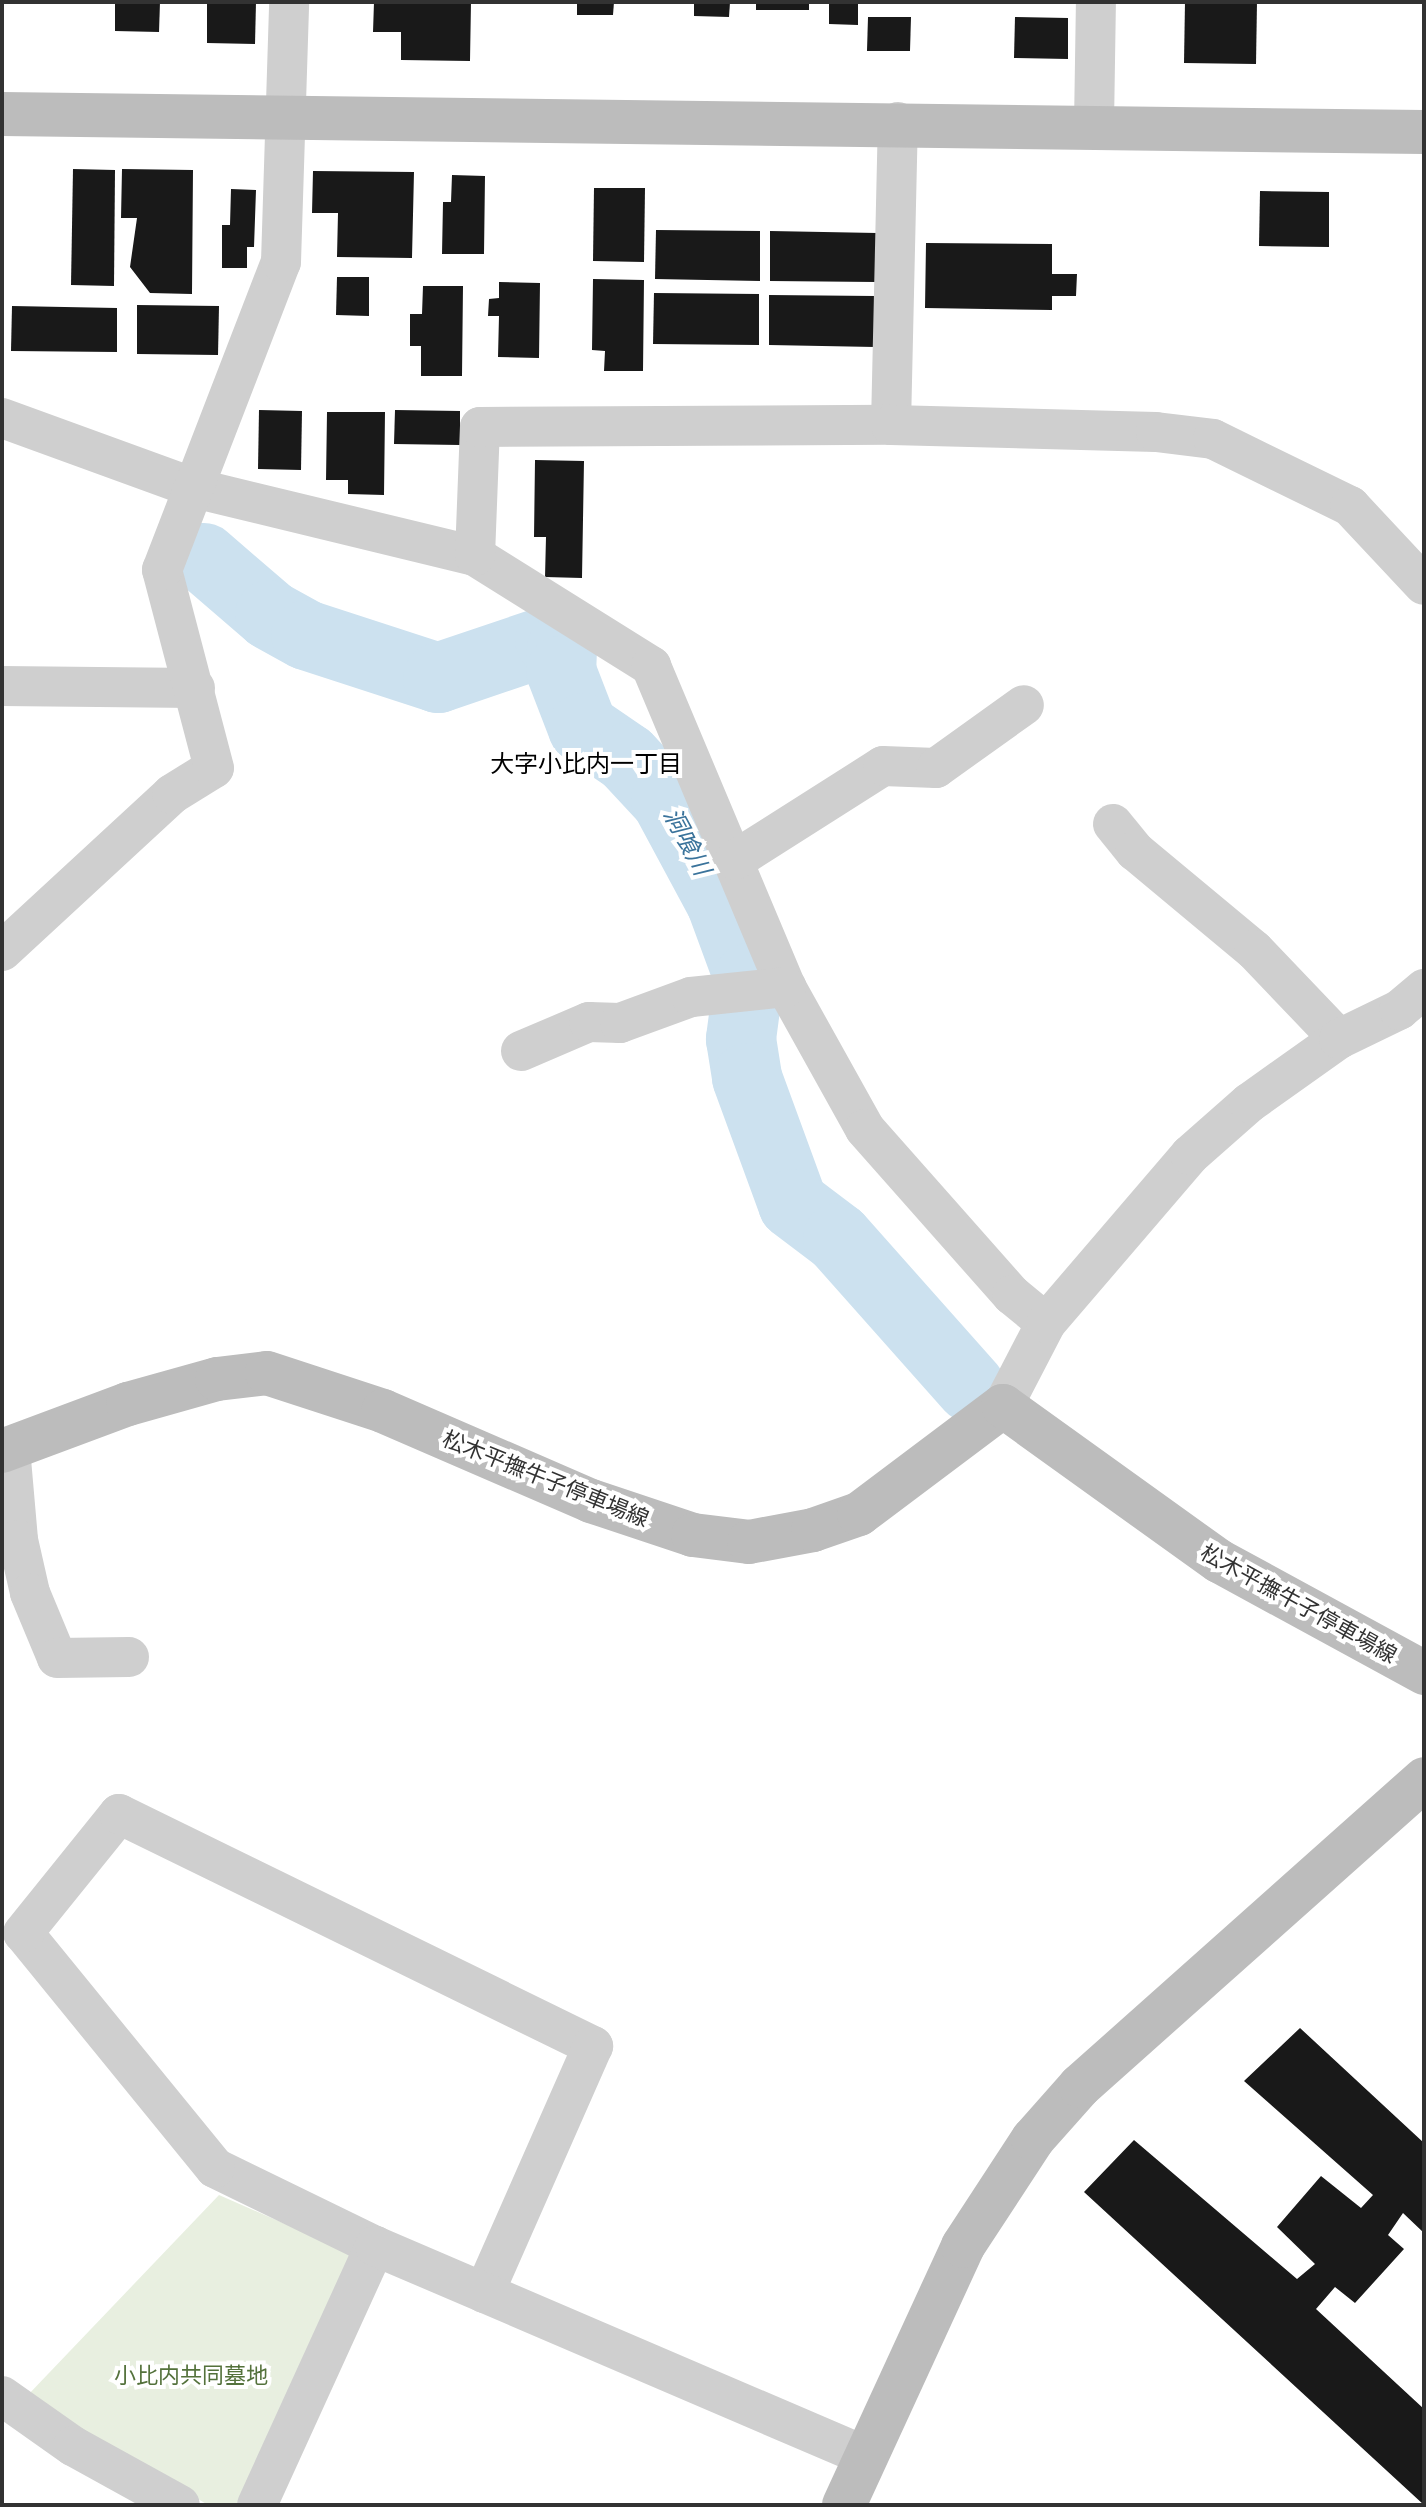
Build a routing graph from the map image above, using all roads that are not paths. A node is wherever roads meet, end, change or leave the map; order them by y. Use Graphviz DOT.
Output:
graph roads {
  1 [pos="289,2"];
  2 [pos="1096,2"];
  3 [pos="2,114"];
  4 [pos="288,118"];
  5 [pos="898,122"];
  6 [pos="1094,125"];
  7 [pos="1424,132"];
  8 [pos="2,418"];
  9 [pos="891,425"];
  10 [pos="194,488"];
  11 [pos="475,556"];
  12 [pos="1424,585"];
  13 [pos="2,686"];
  14 [pos="195,688"];
  15 [pos="1024,705"];
  16 [pos="1113,824"];
  17 [pos="735,860"];
  18 [pos="2,951"];
  19 [pos="1424,989"];
  20 [pos="763,990"];
  21 [pos="1339,1039"];
  22 [pos="521,1051"];
  23 [pos="1046,1323"];
  24 [pos="1003,1406"];
  25 [pos="6,1449"];
  26 [pos="129,1657"];
  27 [pos="1424,1673"];
  28 [pos="1424,1779"];
  29 [pos="375,2246"];
  30 [pos="484,2293"];
  31 [pos="2,2396"];
  32 [pos="865,2456"];
  33 [pos="180,2505"];
  34 [pos="257,2505"];
  35 [pos="844,2505"];
  1 -- 4 [label="street"];
  2 -- 6 [label="street"];
  3 -- 4 [label="street"];
  4 -- 5 [label="street"];
  4 -- 10 [label="street"];
  5 -- 6 [label="street"];
  5 -- 9 [label="street"];
  6 -- 7 [label="street"];
  8 -- 10 [label="street"];
  9 -- 11 [label="street"];
  9 -- 12 [label="street"];
  10 -- 11 [label="street"];
  10 -- 14 [label="street"];
  11 -- 17 [label="street"];
  13 -- 14 [label="street"];
  14 -- 18 [label="street"];
  15 -- 17 [label="street"];
  16 -- 21 [label="street"];
  17 -- 20 [label="street"];
  19 -- 21 [label="street"];
  20 -- 22 [label="street"];
  20 -- 23 [label="street"];
  21 -- 23 [label="street"];
  23 -- 24 [label="street"];
  24 -- 25 [label="street, 松木平撫牛子停車場線"];
  24 -- 27 [label="street, 松木平撫牛子停車場線"];
  25 -- 26 [label="street"];
  28 -- 32 [label="street"];
  29 -- 30 [label="street"];
  29 -- 30 [label="street"];
  29 -- 34 [label="street"];
  30 -- 32 [label="street"];
  31 -- 33 [label="street"];
  32 -- 35 [label="street"];
}
